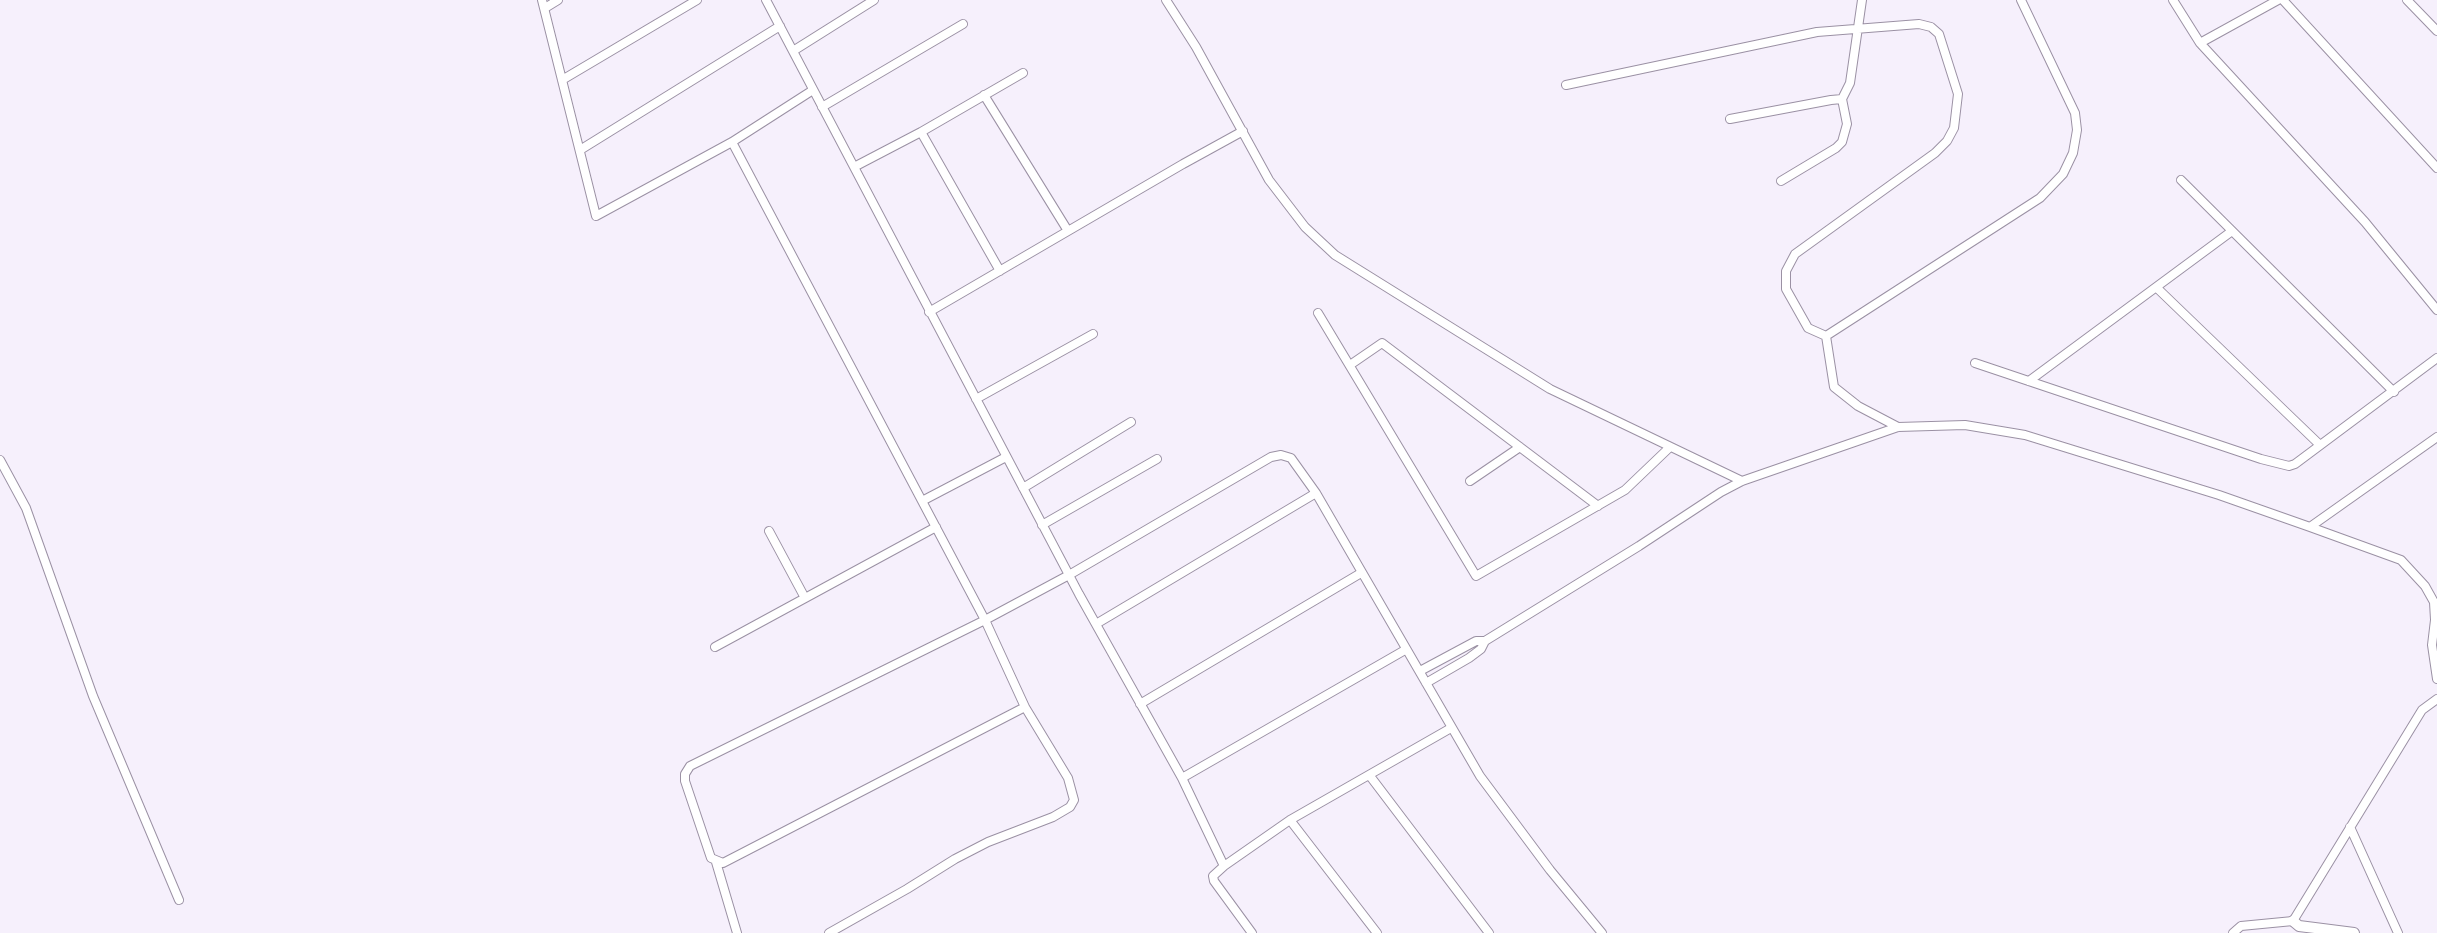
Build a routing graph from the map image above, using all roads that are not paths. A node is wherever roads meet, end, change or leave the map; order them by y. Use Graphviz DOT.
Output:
graph roads {
  1 [pos="558,0"];
  2 [pos="697,0"];
  3 [pos="766,0"];
  4 [pos="874,0"];
  5 [pos="1166,0"];
  6 [pos="1862,0"];
  7 [pos="2021,0"];
  8 [pos="2173,0"];
  9 [pos="2278,0"];
  10 [pos="2283,0"];
  11 [pos="2407,0"];
  12 [pos="544,4"];
  13 [pos="963,24"];
  14 [pos="780,26"];
  15 [pos="1856,28"];
  16 [pos="2437,31"];
  17 [pos="2200,43"];
  18 [pos="793,51"];
  19 [pos="1023,74"];
  20 [pos="562,80"];
  21 [pos="1566,85"];
  22 [pos="814,90"];
  23 [pos="984,95"];
  24 [pos="1842,100"];
  25 [pos="822,107"];
  26 [pos="1730,119"];
  27 [pos="1243,131"];
  28 [pos="921,132"];
  29 [pos="732,142"];
  30 [pos="580,150"];
  31 [pos="854,168"];
  32 [pos="2437,168"];
  33 [pos="2181,180"];
  34 [pos="1781,181"];
  35 [pos="1068,231"];
  36 [pos="2232,231"];
  37 [pos="1000,271"];
  38 [pos="2157,288"];
  39 [pos="2437,310"];
  40 [pos="929,312"];
  41 [pos="1318,313"];
  42 [pos="1093,334"];
  43 [pos="1826,336"];
  44 [pos="2437,358"];
  45 [pos="1975,363"];
  46 [pos="1350,365"];
  47 [pos="2030,381"];
  48 [pos="2394,392"];
  49 [pos="976,400"];
  50 [pos="1131,422"];
  51 [pos="1898,427"];
  52 [pos="2437,437"];
  53 [pos="2320,445"];
  54 [pos="1520,447"];
  55 [pos="1670,447"];
  56 [pos="1006,457"];
  57 [pos="0,460"];
  58 [pos="1157,460"];
  59 [pos="1470,481"];
  60 [pos="1742,481"];
  61 [pos="1023,488"];
  62 [pos="1316,493"];
  63 [pos="922,501"];
  64 [pos="1598,506"];
  65 [pos="1042,525"];
  66 [pos="936,527"];
  67 [pos="2310,527"];
  68 [pos="769,531"];
  69 [pos="1361,573"];
  70 [pos="1069,575"];
  71 [pos="805,598"];
  72 [pos="985,620"];
  73 [pos="1096,624"];
  74 [pos="1484,641"];
  75 [pos="715,647"];
  76 [pos="1405,650"];
  77 [pos="1420,671"];
  78 [pos="2437,679"];
  79 [pos="1426,683"];
  80 [pos="2437,699"];
  81 [pos="1140,704"];
  82 [pos="1025,707"];
  83 [pos="1451,728"];
  84 [pos="1370,776"];
  85 [pos="1182,778"];
  86 [pos="1290,820"];
  87 [pos="2350,827"];
  88 [pos="716,862"];
  89 [pos="1224,866"];
  90 [pos="180,900"];
  91 [pos="2294,921"];
  92 [pos="737,933"];
  93 [pos="829,933"];
  94 [pos="1252,933"];
  95 [pos="1377,933"];
  96 [pos="1489,933"];
  97 [pos="1602,933"];
  98 [pos="2233,933"];
  99 [pos="2354,933"];
  100 [pos="2398,933"];
  1 -- 12 [label="street"];
  2 -- 20 [label="street"];
  3 -- 14 [label="street"];
  4 -- 18 [label="street"];
  5 -- 27 [label="street"];
  6 -- 15 [label="street"];
  7 -- 43 [label="street"];
  8 -- 17 [label="street"];
  9 -- 17 [label="street"];
  10 -- 32 [label="street"];
  11 -- 16 [label="street"];
  12 -- 20 [label="street"];
  13 -- 25 [label="street"];
  14 -- 18 [label="street"];
  14 -- 30 [label="street"];
  15 -- 21 [label="street"];
  15 -- 24 [label="street"];
  15 -- 43 [label="street"];
  17 -- 39 [label="street"];
  18 -- 22 [label="street"];
  19 -- 23 [label="street"];
  20 -- 30 [label="street"];
  22 -- 25 [label="street"];
  22 -- 29 [label="street"];
  23 -- 28 [label="street"];
  23 -- 35 [label="street"];
  24 -- 26 [label="street"];
  24 -- 34 [label="street"];
  25 -- 31 [label="street"];
  27 -- 35 [label="street"];
  27 -- 55 [label="street"];
  28 -- 31 [label="street"];
  28 -- 37 [label="street"];
  29 -- 30 [label="street"];
  29 -- 63 [label="street"];
  31 -- 40 [label="street"];
  33 -- 36 [label="street"];
  35 -- 37 [label="street"];
  36 -- 38 [label="street"];
  36 -- 48 [label="street"];
  37 -- 40 [label="street"];
  38 -- 47 [label="street"];
  38 -- 53 [label="street"];
  40 -- 49 [label="street"];
  41 -- 46 [label="street"];
  42 -- 49 [label="street"];
  43 -- 51 [label="street"];
  44 -- 48 [label="street"];
  45 -- 47 [label="street"];
  46 -- 54 [label="street"];
  46 -- 64 [label="street"];
  47 -- 53 [label="street"];
  48 -- 53 [label="street"];
  49 -- 56 [label="street"];
  50 -- 61 [label="street"];
  51 -- 60 [label="street"];
  51 -- 67 [label="street"];
  52 -- 67 [label="street"];
  54 -- 59 [label="street"];
  54 -- 64 [label="street"];
  55 -- 60 [label="street"];
  55 -- 64 [label="street"];
  56 -- 61 [label="street"];
  56 -- 63 [label="street"];
  57 -- 90 [label="street"];
  58 -- 65 [label="street"];
  60 -- 74 [label="street"];
  61 -- 65 [label="street"];
  62 -- 69 [label="street"];
  62 -- 70 [label="street"];
  62 -- 73 [label="street"];
  63 -- 66 [label="street"];
  65 -- 70 [label="street"];
  66 -- 71 [label="street"];
  66 -- 72 [label="street"];
  67 -- 78 [label="street"];
  68 -- 71 [label="street"];
  69 -- 76 [label="street"];
  69 -- 81 [label="street"];
  70 -- 72 [label="street"];
  70 -- 73 [label="street"];
  71 -- 75 [label="street"];
  72 -- 82 [label="street"];
  72 -- 88 [label="street"];
  73 -- 81 [label="street"];
  74 -- 77 [label="street"];
  74 -- 79 [label="street"];
  76 -- 77 [label="street"];
  76 -- 85 [label="street"];
  77 -- 79 [label="street"];
  79 -- 83 [label="street"];
  80 -- 87 [label="street"];
  81 -- 85 [label="street"];
  82 -- 88 [label="street"];
  82 -- 93 [label="street"];
  83 -- 84 [label="street"];
  83 -- 97 [label="street"];
  84 -- 86 [label="street"];
  84 -- 96 [label="street"];
  85 -- 89 [label="street"];
  86 -- 89 [label="street"];
  86 -- 95 [label="street"];
  87 -- 91 [label="street"];
  87 -- 100 [label="street"];
  88 -- 92 [label="street"];
  89 -- 94 [label="street"];
  91 -- 98 [label="street"];
  91 -- 99 [label="street"];
}
